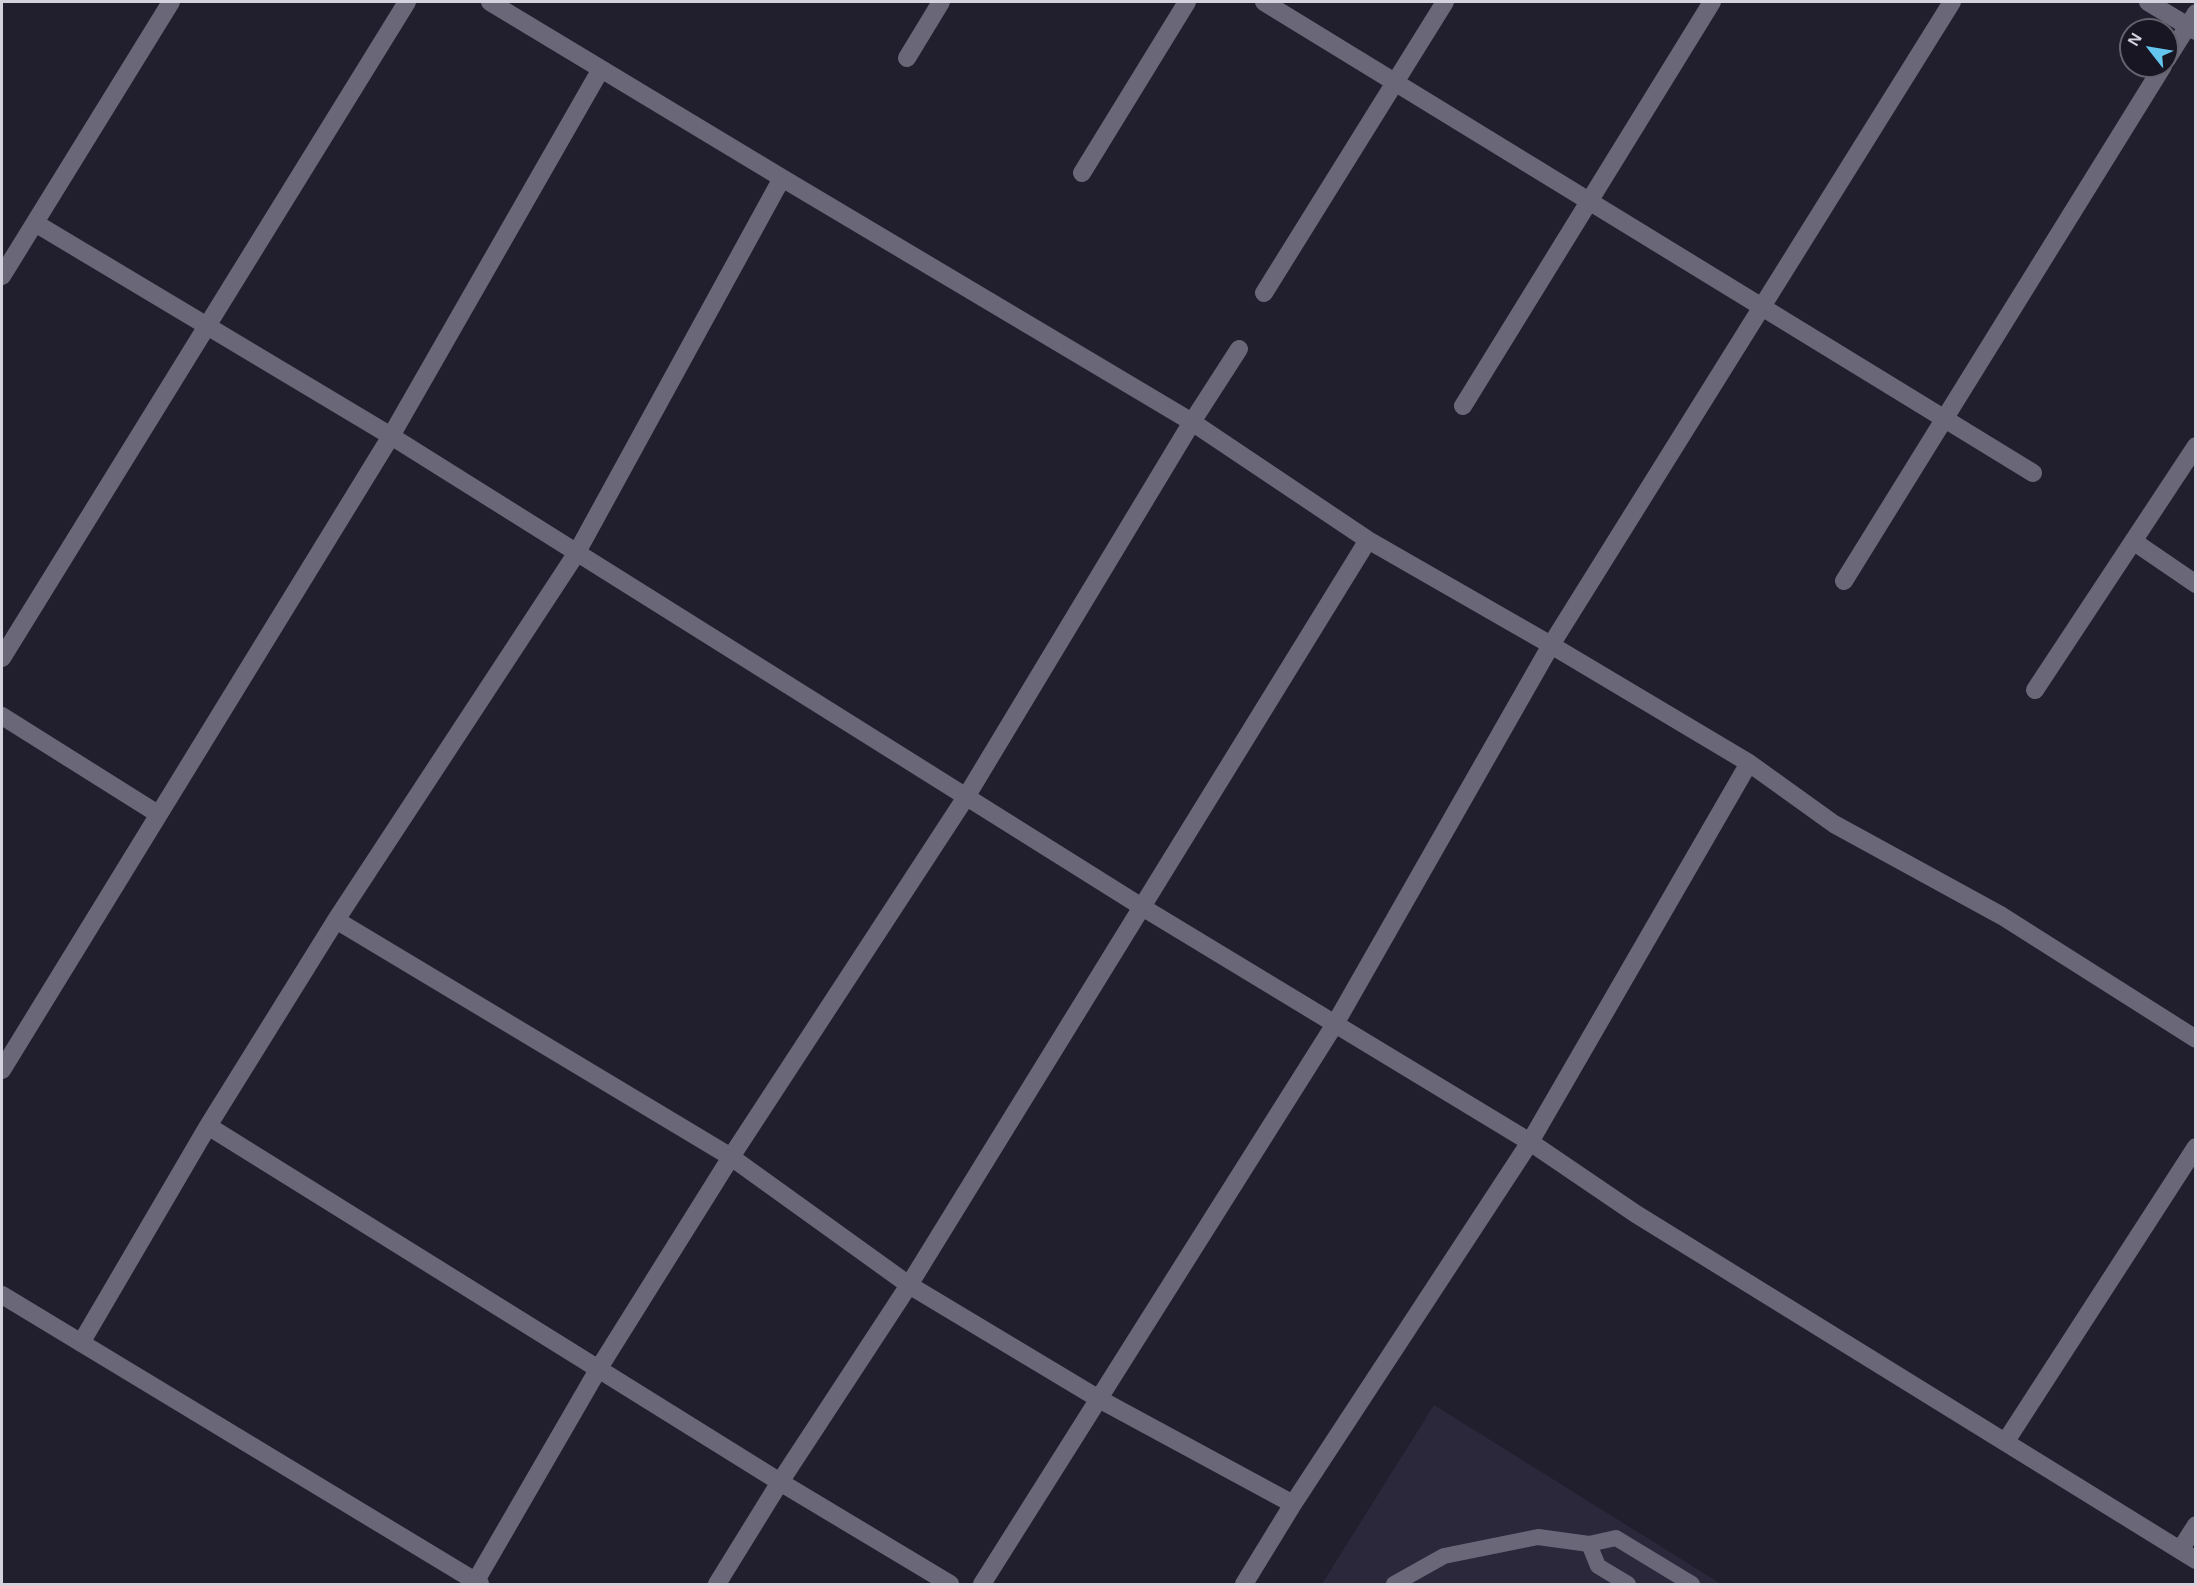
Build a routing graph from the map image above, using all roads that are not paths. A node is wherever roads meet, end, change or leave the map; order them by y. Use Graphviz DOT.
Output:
graph roads {
  1 [pos="171,2"];
  2 [pos="407,2"];
  3 [pos="490,2"];
  4 [pos="941,2"];
  5 [pos="1187,2"];
  6 [pos="1264,2"];
  7 [pos="1445,2"];
  8 [pos="1712,2"];
  9 [pos="1952,2"];
  10 [pos="2148,2"];
  11 [pos="2193,23"];
  12 [pos="2179,42"];
  13 [pos="907,58"];
  14 [pos="601,69"];
  15 [pos="2156,78"];
  16 [pos="1395,82"];
  17 [pos="1082,173"];
  18 [pos="782,178"];
  19 [pos="1589,201"];
  20 [pos="36,223"];
  21 [pos="2,276"];
  22 [pos="1264,293"];
  23 [pos="1762,307"];
  24 [pos="207,325"];
  25 [pos="1239,349"];
  26 [pos="1463,406"];
  27 [pos="1945,419"];
  28 [pos="1192,422"];
  29 [pos="391,436"];
  30 [pos="2196,446"];
  31 [pos="2033,473"];
  32 [pos="1368,540"];
  33 [pos="2133,541"];
  34 [pos="576,554"];
  35 [pos="1844,581"];
  36 [pos="2196,584"];
  37 [pos="1551,645"];
  38 [pos="2,658"];
  39 [pos="2035,690"];
  40 [pos="2,716"];
  41 [pos="1749,763"];
  42 [pos="966,797"];
  43 [pos="158,814"];
  44 [pos="1142,907"];
  45 [pos="336,920"];
  46 [pos="1335,1024"];
  47 [pos="2196,1039"];
  48 [pos="2,1070"];
  49 [pos="208,1126"];
  50 [pos="1530,1142"];
  51 [pos="2196,1147"];
  52 [pos="731,1157"];
  53 [pos="909,1285"];
  54 [pos="2,1295"];
  55 [pos="81,1343"];
  56 [pos="599,1368"];
  57 [pos="1099,1399"];
  58 [pos="2006,1441"];
  59 [pos="780,1482"];
  60 [pos="1293,1504"];
  61 [pos="2196,1525"];
  62 [pos="1588,1544"];
  63 [pos="2188,1555"];
  64 [pos="477,1584"];
  65 [pos="717,1584"];
  66 [pos="950,1584"];
  67 [pos="982,1584"];
  68 [pos="1244,1584"];
  69 [pos="1394,1584"];
  70 [pos="1628,1584"];
  71 [pos="1692,1584"];
  1 -- 20 [label="street"];
  2 -- 24 [label="street"];
  3 -- 14 [label="street"];
  4 -- 13 [label="street"];
  5 -- 17 [label="street"];
  6 -- 16 [label="street"];
  7 -- 16 [label="street"];
  8 -- 19 [label="street"];
  9 -- 23 [label="street"];
  10 -- 11 [label="street"];
  11 -- 12 [label="street"];
  14 -- 18 [label="street"];
  14 -- 29 [label="street"];
  15 -- 27 [label="street"];
  16 -- 19 [label="street"];
  16 -- 22 [label="street"];
  18 -- 28 [label="street"];
  18 -- 34 [label="street"];
  19 -- 23 [label="street"];
  19 -- 26 [label="street"];
  20 -- 21 [label="street"];
  20 -- 24 [label="street"];
  23 -- 27 [label="street"];
  23 -- 37 [label="street"];
  24 -- 29 [label="street"];
  24 -- 38 [label="street"];
  25 -- 28 [label="street"];
  27 -- 31 [label="street"];
  27 -- 35 [label="street"];
  28 -- 32 [label="street"];
  28 -- 42 [label="street"];
  29 -- 34 [label="street"];
  29 -- 43 [label="street"];
  30 -- 33 [label="street"];
  32 -- 37 [label="street"];
  32 -- 44 [label="street"];
  33 -- 36 [label="street"];
  33 -- 39 [label="street"];
  34 -- 42 [label="street"];
  34 -- 45 [label="street"];
  37 -- 41 [label="street"];
  37 -- 46 [label="street"];
  40 -- 43 [label="street"];
  41 -- 47 [label="street"];
  41 -- 50 [label="street"];
  42 -- 44 [label="street"];
  42 -- 52 [label="street"];
  43 -- 48 [label="street"];
  44 -- 46 [label="street"];
  44 -- 53 [label="street"];
  45 -- 49 [label="street"];
  45 -- 52 [label="street"];
  46 -- 50 [label="street"];
  46 -- 57 [label="street"];
  49 -- 55 [label="street"];
  49 -- 56 [label="street"];
  50 -- 58 [label="street"];
  50 -- 60 [label="street"];
  51 -- 58 [label="street"];
  52 -- 53 [label="street"];
  52 -- 56 [label="street"];
  53 -- 57 [label="street"];
  53 -- 59 [label="street"];
  54 -- 55 [label="street"];
  55 -- 64 [label="street"];
  56 -- 59 [label="street"];
  56 -- 64 [label="street"];
  57 -- 60 [label="street"];
  57 -- 67 [label="street"];
  58 -- 63 [label="street"];
  59 -- 65 [label="street"];
  59 -- 66 [label="street"];
  60 -- 68 [label="street"];
  61 -- 63 [label="street"];
  62 -- 69 [label="lane"];
  62 -- 70 [label="lane"];
  62 -- 71 [label="lane"];
}
